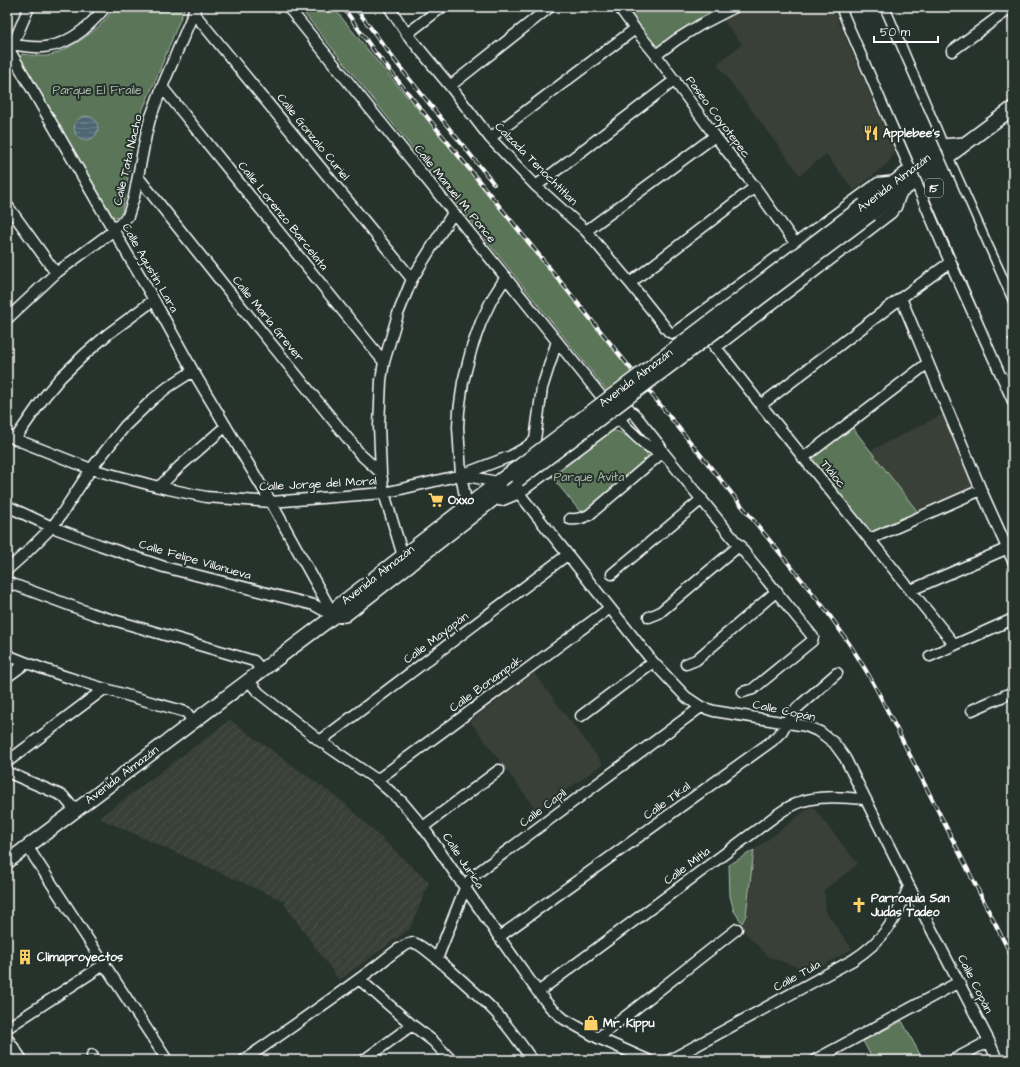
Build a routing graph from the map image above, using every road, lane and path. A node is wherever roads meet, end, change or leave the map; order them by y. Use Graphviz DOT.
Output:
graph roads {
  1 [pos="29,7"];
  2 [pos="105,7"];
  3 [pos="288,7"];
  4 [pos="389,7"];
  5 [pos="442,7"];
  6 [pos="550,7"];
  7 [pos="619,7"];
  8 [pos="735,7"];
  9 [pos="841,7"];
  10 [pos="855,7"];
  11 [pos="870,7"];
  12 [pos="884,7"];
  13 [pos="1012,7"];
  14 [pos="195,10"];
  15 [pos="636,29"];
  16 [pos="407,34"];
  17 [pos="10,46"];
  18 [pos="952,51"];
  19 [pos="656,55"];
  20 [pos="908,62"];
  21 [pos="871,78"];
  22 [pos="675,80"];
  23 [pos="450,86"];
  24 [pos="162,87"];
  25 [pos="1013,108"];
  26 [pos="715,136"];
  27 [pos="490,138"];
  28 [pos="945,151"];
  29 [pos="913,175"];
  30 [pos="138,177"];
  31 [pos="536,186"];
  32 [pos="900,186"];
  33 [pos="755,187"];
  34 [pos="7,205"];
  35 [pos="868,210"];
  36 [pos="454,212"];
  37 [pos="114,231"];
  38 [pos="586,231"];
  39 [pos="984,239"];
  40 [pos="795,243"];
  41 [pos="950,262"];
  42 [pos="56,273"];
  43 [pos="506,278"];
  44 [pos="412,279"];
  45 [pos="630,283"];
  46 [pos="735,288"];
  47 [pos="901,298"];
  48 [pos="154,300"];
  49 [pos="1013,302"];
  50 [pos="757,316"];
  51 [pos="7,319"];
  52 [pos="693,319"];
  53 [pos="1013,333"];
  54 [pos="557,341"];
  55 [pos="716,348"];
  56 [pos="384,362"];
  57 [pos="928,363"];
  58 [pos="193,370"];
  59 [pos="1013,370"];
  60 [pos="1013,401"];
  61 [pos="761,405"];
  62 [pos="623,414"];
  63 [pos="226,426"];
  64 [pos="11,437"];
  65 [pos="663,452"];
  66 [pos="803,458"];
  67 [pos="91,469"];
  68 [pos="381,473"];
  69 [pos="461,475"];
  70 [pos="499,481"];
  71 [pos="517,485"];
  72 [pos="159,487"];
  73 [pos="981,490"];
  74 [pos="384,493"];
  75 [pos="702,499"];
  76 [pos="271,502"];
  77 [pos="7,506"];
  78 [pos="467,507"];
  79 [pos="570,519"];
  80 [pos="52,526"];
  81 [pos="870,539"];
  82 [pos="740,545"];
  83 [pos="1010,547"];
  84 [pos="567,555"];
  85 [pos="403,556"];
  86 [pos="1013,561"];
  87 [pos="7,570"];
  88 [pos="612,574"];
  89 [pos="7,582"];
  90 [pos="911,590"];
  91 [pos="777,591"];
  92 [pos="610,608"];
  93 [pos="334,616"];
  94 [pos="649,617"];
  95 [pos="1013,619"];
  96 [pos="954,644"];
  97 [pos="7,655"];
  98 [pos="930,656"];
  99 [pos="653,662"];
  100 [pos="26,663"];
  101 [pos="686,664"];
  102 [pos="262,670"];
  103 [pos="837,672"];
  104 [pos="7,677"];
  105 [pos="248,680"];
  106 [pos="104,689"];
  107 [pos="743,692"];
  108 [pos="1013,692"];
  109 [pos="701,708"];
  110 [pos="972,710"];
  111 [pos="581,716"];
  112 [pos="193,721"];
  113 [pos="786,722"];
  114 [pos="320,741"];
  115 [pos="7,762"];
  116 [pos="499,770"];
  117 [pos="7,772"];
  118 [pos="377,780"];
  119 [pos="865,799"];
  120 [pos="75,810"];
  121 [pos="423,827"];
  122 [pos="28,846"];
  123 [pos="7,862"];
  124 [pos="909,886"];
  125 [pos="465,888"];
  126 [pos="737,929"];
  127 [pos="499,937"];
  128 [pos="437,959"];
  129 [pos="105,964"];
  130 [pos="359,979"];
  131 [pos="959,982"];
  132 [pos="538,992"];
  133 [pos="412,1025"];
  134 [pos="7,1028"];
  135 [pos="7,1038"];
  136 [pos="598,1038"];
  137 [pos="990,1041"];
  138 [pos="22,1060"];
  139 [pos="168,1060"];
  140 [pos="244,1060"];
  141 [pos="364,1060"];
  142 [pos="451,1060"];
  143 [pos="532,1060"];
  144 [pos="648,1060"];
  145 [pos="670,1060"];
  146 [pos="814,1060"];
  147 [pos="953,1060"];
  148 [pos="997,1060"];
  1 -- 17 [label="street"];
  2 -- 17 [label="street"];
  3 -- 36 [label="street, Calle Manuel M. Ponce"];
  4 -- 16 [label="street, Calzada Tenochtitlan"];
  5 -- 16 [label="street"];
  6 -- 23 [label="street"];
  7 -- 15 [label="street, Paseo Coyotepec"];
  8 -- 19 [label="street"];
  9 -- 21 [label="street"];
  10 -- 59 [label="highway, 15, bridge"];
  11 -- 53 [label="highway, 15, bridge"];
  12 -- 20 [label="street"];
  13 -- 18 [label="street"];
  14 -- 24 [label="street, Calle Tata Nacho"];
  14 -- 44 [label="street, Calle Gonzalo Curiel"];
  15 -- 19 [label="street, Paseo Coyotepec"];
  15 -- 27 [label="street"];
  16 -- 23 [label="street, Calzada Tenochtitlan"];
  17 -- 37 [label="street, Calle Agustín Lara"];
  19 -- 22 [label="street, Paseo Coyotepec"];
  20 -- 21 [label="street"];
  20 -- 28 [label="street"];
  21 -- 29 [label="street"];
  22 -- 26 [label="street, Paseo Coyotepec"];
  22 -- 31 [label="street"];
  23 -- 27 [label="street, Calzada Tenochtitlan"];
  24 -- 30 [label="street, Calle Tata Nacho"];
  24 -- 56 [label="street, Calle Lorenzo Barcelata"];
  25 -- 28 [label="main road"];
  26 -- 33 [label="street, Paseo Coyotepec"];
  26 -- 38 [label="street"];
  27 -- 31 [label="street, Calzada Tenochtitlan"];
  28 -- 29 [label="main road, Avenida Almazán"];
  28 -- 39 [label="street"];
  29 -- 32 [label="main road, Avenida Almazán"];
  29 -- 41 [label="street"];
  30 -- 37 [label="street, Calle Tata Nacho"];
  30 -- 68 [label="street, Calle María Grever"];
  31 -- 38 [label="street, Calzada Tenochtitlan"];
  32 -- 35 [label="main road, Avenida Almazán"];
  32 -- 40 [label="street"];
  32 -- 50 [label="street"];
  33 -- 40 [label="street, Paseo Coyotepec"];
  33 -- 45 [label="street"];
  34 -- 42 [label="street"];
  35 -- 70 [label="main road, Avenida Almazán, bridge"];
  35 -- 71 [label="main road, Avenida Almazán, bridge"];
  36 -- 43 [label="street, Calle Manuel M. Ponce"];
  36 -- 44 [label="street"];
  37 -- 42 [label="street, Calle Tata Nacho"];
  37 -- 48 [label="street, Calle Agustín Lara"];
  38 -- 45 [label="street, Calzada Tenochtitlan"];
  39 -- 41 [label="street"];
  39 -- 49 [label="street"];
  40 -- 46 [label="street"];
  41 -- 47 [label="street"];
  41 -- 60 [label="street"];
  42 -- 51 [label="street, Calle Tata Nacho"];
  43 -- 54 [label="street, Calle Manuel M. Ponce"];
  43 -- 69 [label="street"];
  44 -- 56 [label="street"];
  45 -- 52 [label="street, Calzada Tenochtitlan"];
  46 -- 50 [label="street"];
  46 -- 52 [label="street"];
  47 -- 57 [label="street"];
  47 -- 61 [label="street"];
  48 -- 58 [label="street, Calle Agustín Lara"];
  48 -- 64 [label="street"];
  50 -- 55 [label="street"];
  52 -- 55 [label="street, Tláloc"];
  54 -- 62 [label="street, Calle Manuel M. Ponce"];
  54 -- 69 [label="street, Calle Jorge del Moral"];
  55 -- 61 [label="street, Tláloc"];
  56 -- 68 [label="street"];
  57 -- 66 [label="street"];
  57 -- 73 [label="street"];
  58 -- 63 [label="street, Calle Agustín Lara"];
  58 -- 67 [label="street"];
  61 -- 66 [label="street, Tláloc"];
  62 -- 65 [label="street"];
  62 -- 65 [label="street"];
  62 -- 71 [label="main road"];
  63 -- 72 [label="street"];
  63 -- 76 [label="street, Calle Agustín Lara"];
  64 -- 67 [label="street, Calle Jorge del Moral"];
  65 -- 75 [label="street"];
  65 -- 79 [label="street"];
  66 -- 81 [label="street, Tláloc"];
  67 -- 72 [label="street, Calle Jorge del Moral"];
  67 -- 80 [label="street"];
  68 -- 74 [label="street"];
  69 -- 70 [label="street"];
  69 -- 74 [label="street, Calle Jorge del Moral"];
  69 -- 78 [label="street"];
  70 -- 78 [label="main road, Avenida Almazán"];
  71 -- 84 [label="street, Calle Copán"];
  71 -- 93 [label="main road, Avenida Almazán"];
  72 -- 76 [label="street, Calle Jorge del Moral"];
  73 -- 81 [label="street"];
  73 -- 83 [label="street"];
  74 -- 76 [label="street, Calle Jorge del Moral"];
  74 -- 85 [label="street"];
  75 -- 82 [label="street"];
  75 -- 88 [label="street"];
  76 -- 93 [label="street, Calle Agustín Lara"];
  77 -- 80 [label="street, Calle Felipe Villanueva"];
  78 -- 85 [label="main road, Avenida Almazán"];
  80 -- 87 [label="street"];
  80 -- 93 [label="street, Calle Felipe Villanueva"];
  81 -- 90 [label="street, Tláloc"];
  82 -- 91 [label="street"];
  82 -- 94 [label="street"];
  83 -- 86 [label="street"];
  83 -- 90 [label="street"];
  84 -- 92 [label="street, Calle Copán"];
  84 -- 114 [label="street, Calle Mayapán"];
  85 -- 93 [label="main road, Avenida Almazán"];
  89 -- 102 [label="street"];
  90 -- 96 [label="street, Tláloc"];
  91 -- 101 [label="street"];
  91 -- 107 [label="street"];
  92 -- 99 [label="street, Calle Copán"];
  92 -- 118 [label="street, Calle Bonampak"];
  93 -- 102 [label="main road, Avenida Almazán"];
  95 -- 96 [label="street"];
  96 -- 98 [label="street"];
  97 -- 100 [label="street"];
  99 -- 109 [label="street, Calle Copán"];
  99 -- 111 [label="street"];
  100 -- 104 [label="street"];
  100 -- 106 [label="street"];
  102 -- 105 [label="main road, Avenida Almazán"];
  103 -- 113 [label="street, Calle Tikal"];
  105 -- 112 [label="main road, Avenida Almazán"];
  105 -- 114 [label="street, Calle Jurica"];
  106 -- 112 [label="street"];
  106 -- 115 [label="street"];
  108 -- 110 [label="street"];
  109 -- 113 [label="street, Calle Copán"];
  109 -- 125 [label="street, Calle Capil"];
  112 -- 120 [label="main road, Avenida Almazán"];
  113 -- 119 [label="street, Calle Copán"];
  113 -- 127 [label="street, Calle Tikal"];
  114 -- 118 [label="street, Calle Jurica"];
  116 -- 121 [label="street"];
  117 -- 120 [label="street"];
  118 -- 121 [label="street, Calle Jurica"];
  119 -- 124 [label="street, Calle Copán"];
  119 -- 132 [label="street, Calle Mitla"];
  120 -- 122 [label="main road, Avenida Almazán"];
  121 -- 125 [label="street, Calle Jurica"];
  122 -- 123 [label="main road, Avenida Almazán"];
  122 -- 129 [label="street"];
  124 -- 131 [label="street, Calle Copán"];
  124 -- 145 [label="street, Calle Tula"];
  125 -- 127 [label="street, Calle Jurica"];
  125 -- 128 [label="street, Calle Capil"];
  126 -- 136 [label="street"];
  127 -- 132 [label="street, Calle Jurica"];
  128 -- 130 [label="street"];
  128 -- 143 [label="street"];
  129 -- 134 [label="street"];
  129 -- 139 [label="street"];
  130 -- 133 [label="street"];
  130 -- 140 [label="street"];
  131 -- 137 [label="street, Calle Copán"];
  131 -- 146 [label="street"];
  132 -- 136 [label="street, Calle Jurica"];
  133 -- 141 [label="street"];
  133 -- 142 [label="street"];
  135 -- 138 [label="street"];
  136 -- 144 [label="street, Calle Jurica"];
  137 -- 147 [label="street"];
  137 -- 148 [label="street, Calle Copán"];
}
